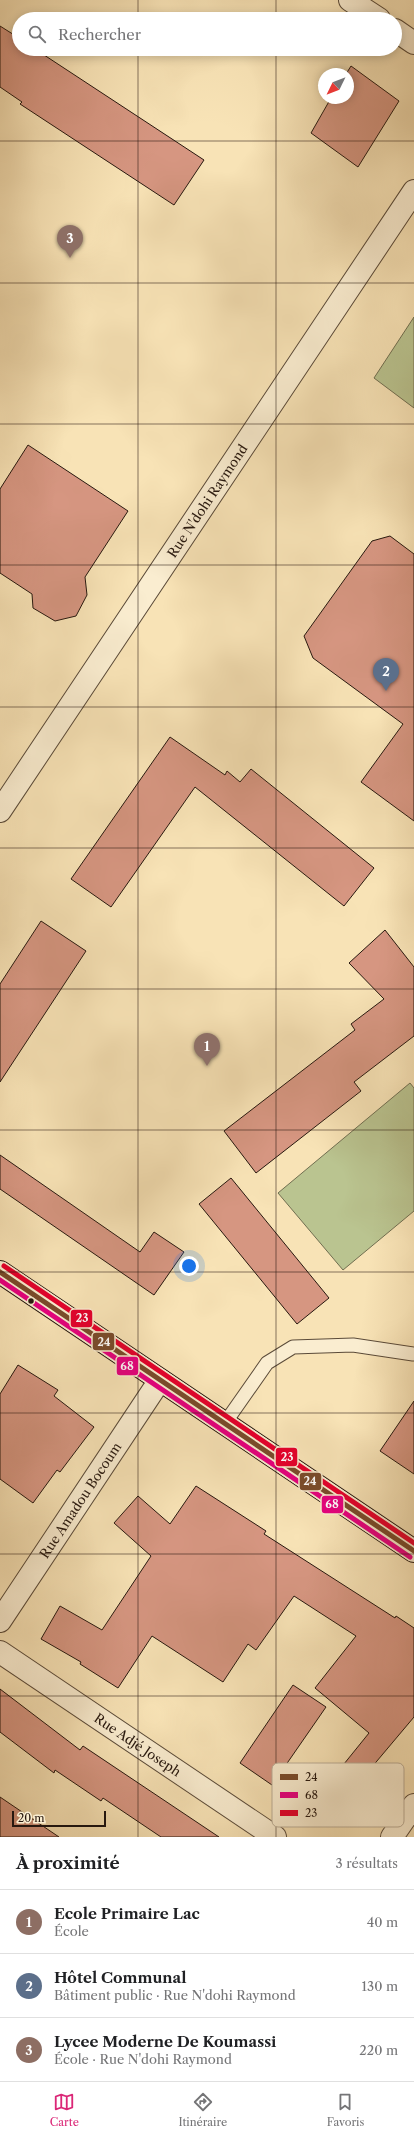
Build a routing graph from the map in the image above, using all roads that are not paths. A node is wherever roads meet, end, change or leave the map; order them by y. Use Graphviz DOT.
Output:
graph roads {
  1 [pos="350,0"];
  2 [pos="368,12"];
  3 [pos="402,35"];
  4 [pos="414,43"];
  5 [pos="414,191"];
  6 [pos="0,811"];
  7 [pos="0,1272"];
  8 [pos="413,1354"];
  9 [pos="160,1380"];
  10 [pos="225,1423"];
  11 [pos="414,1550"];
  12 [pos="0,1621"];
  13 [pos="0,1652"];
  14 [pos="414,1805"];
  15 [pos="404,1820"];
  16 [pos="399,1827"];
  17 [pos="275,1837"];
  18 [pos="392,1837"];
  1 -- 2 [label="street"];
  3 -- 4 [label="street"];
  5 -- 6 [label="street, Rue N'dohi Raymond"];
  7 -- 9 [label="street"];
  8 -- 10 [label="lane"];
  9 -- 10 [label="street"];
  9 -- 12 [label="street, Rue Amadou Bocoum"];
  10 -- 11 [label="street"];
  13 -- 17 [label="street, Rue Adjé Joseph"];
  14 -- 15 [label="street"];
  16 -- 18 [label="street"];
}
